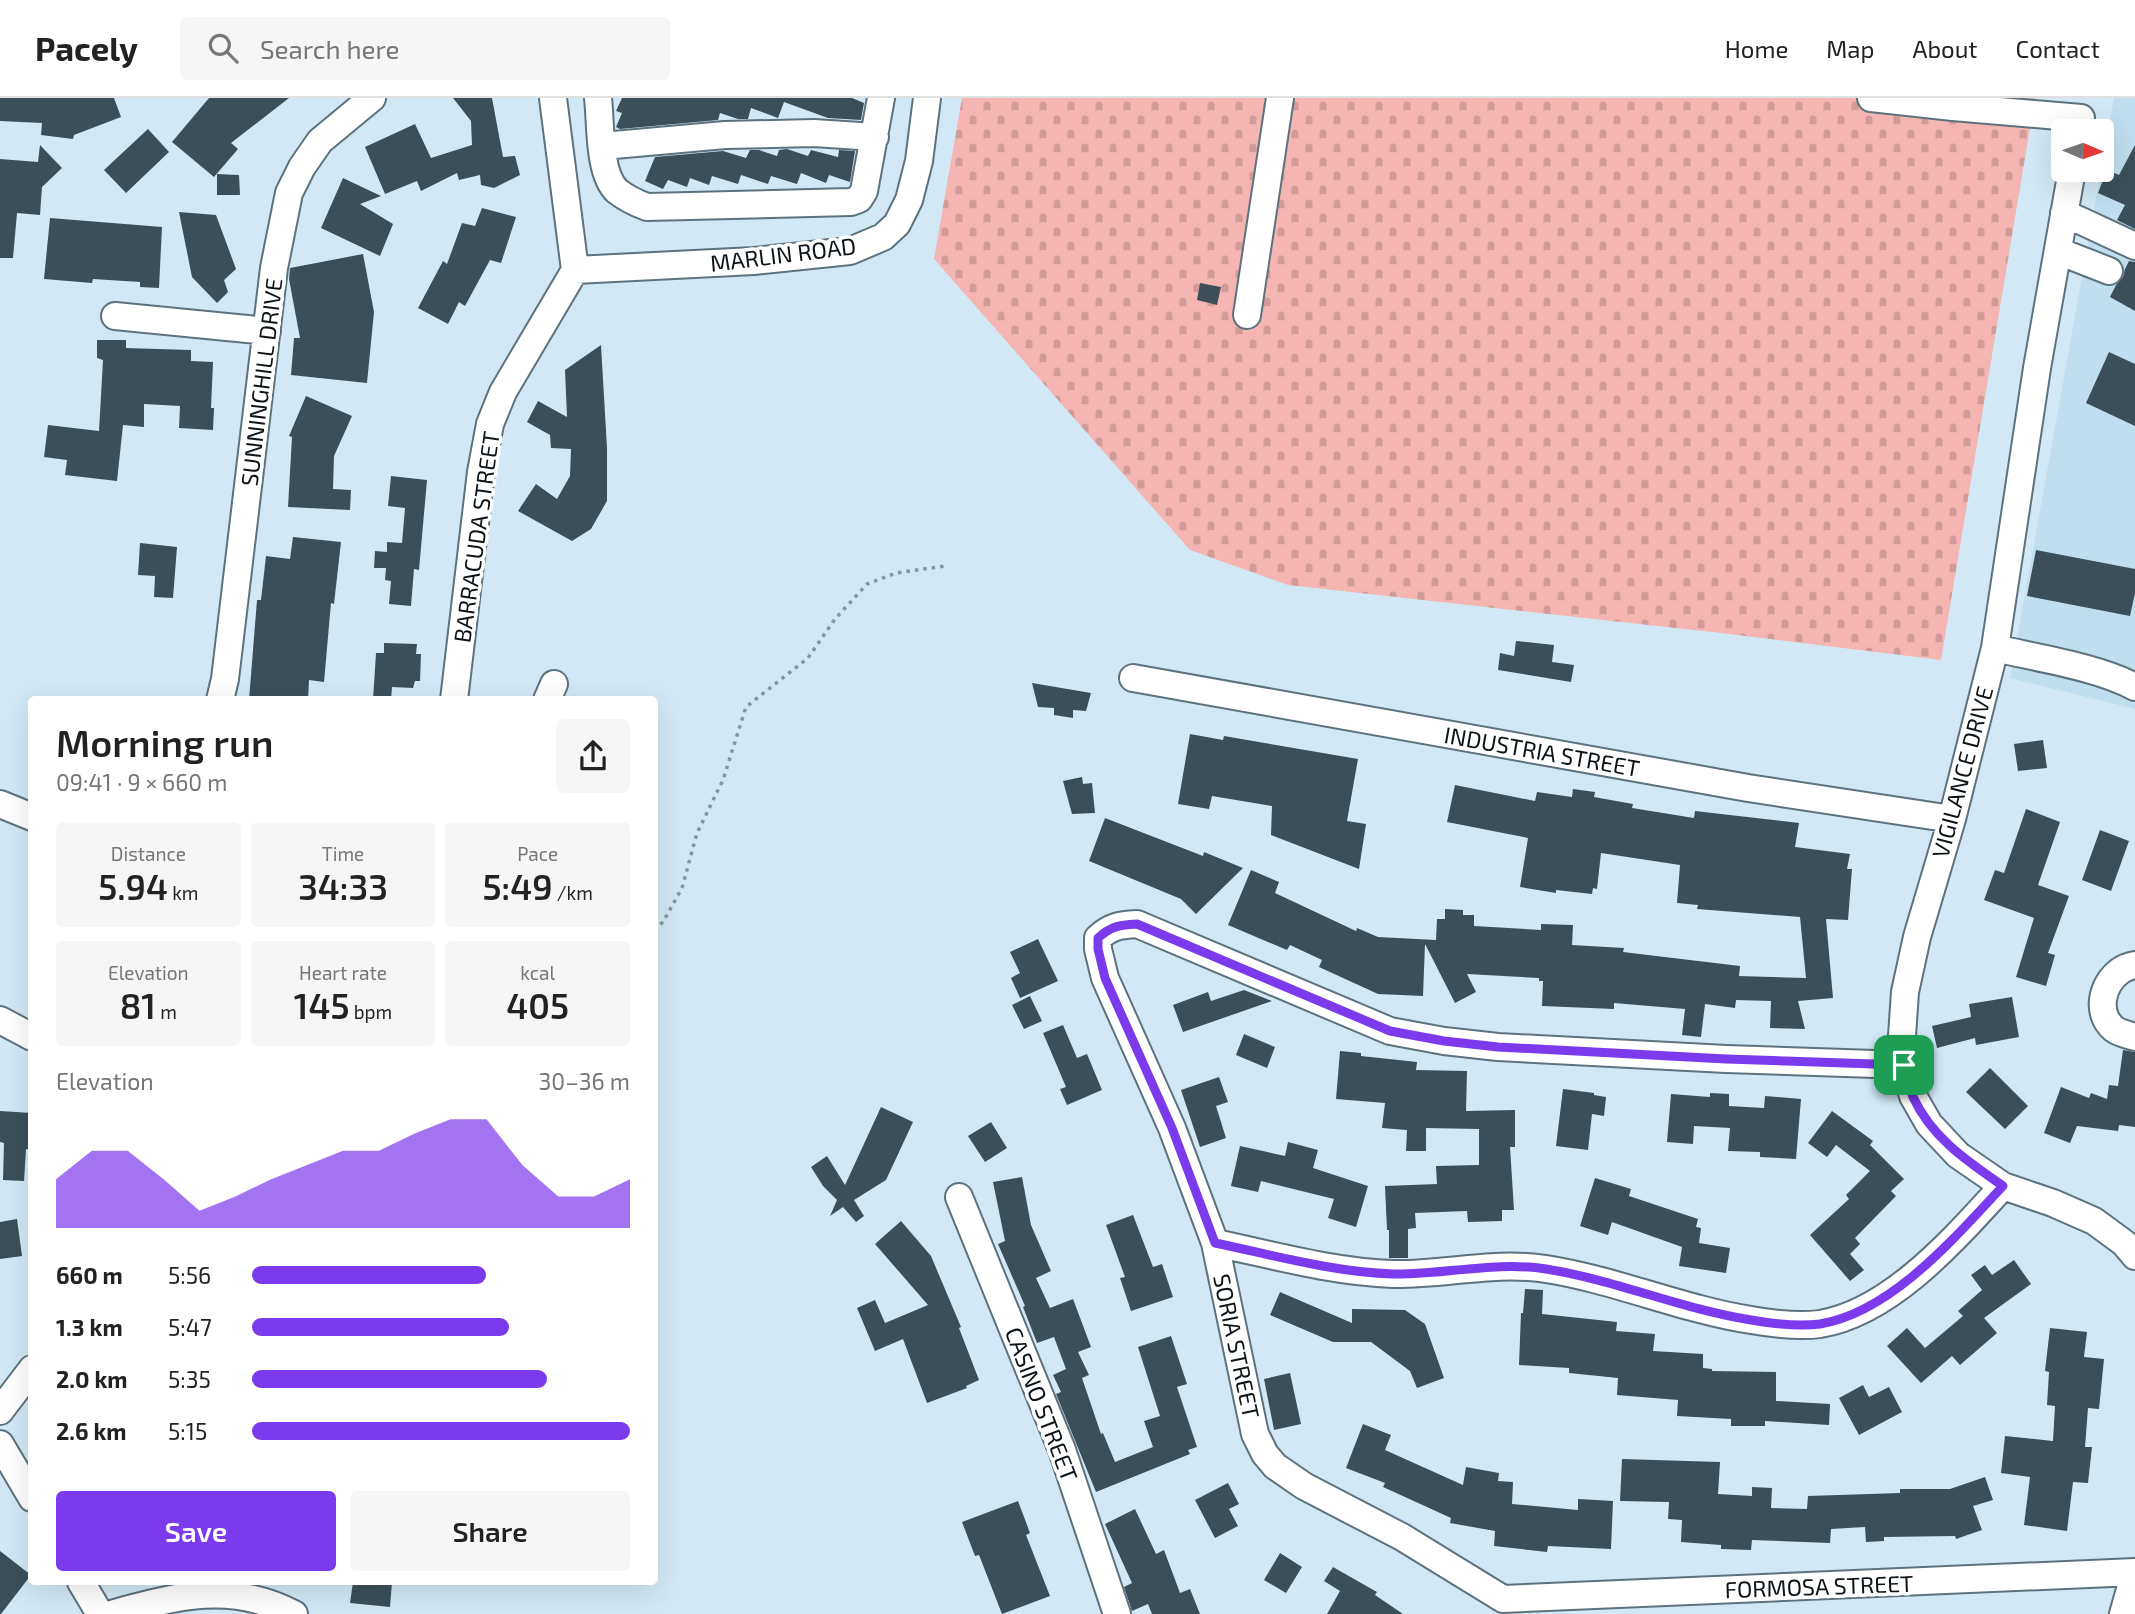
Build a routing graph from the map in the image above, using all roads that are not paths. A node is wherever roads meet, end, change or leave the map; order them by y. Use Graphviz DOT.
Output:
graph roads {
  1 [pos="372,98"];
  2 [pos="553,98"];
  3 [pos="598,98"];
  4 [pos="881,98"];
  5 [pos="927,98"];
  6 [pos="1280,98"];
  7 [pos="1871,98"];
  8 [pos="2013,105"];
  9 [pos="2081,116"];
  10 [pos="875,137"];
  11 [pos="603,146"];
  12 [pos="2070,182"];
  13 [pos="2064,213"];
  14 [pos="2135,246"];
  15 [pos="2058,251"];
  16 [pos="575,270"];
  17 [pos="2109,271"];
  18 [pos="1247,315"];
  19 [pos="115,316"];
  20 [pos="267,331"];
  21 [pos="1995,648"];
  22 [pos="1133,678"];
  23 [pos="2135,687"];
  24 [pos="221,696"];
  25 [pos="454,696"];
  26 [pos="0,804"];
  27 [pos="28,815"];
  28 [pos="1952,819"];
  29 [pos="2135,965"];
  30 [pos="0,1020"];
  31 [pos="28,1035"];
  32 [pos="2135,1037"];
  33 [pos="1904,1065"];
  34 [pos="2003,1186"];
  35 [pos="959,1196"];
  36 [pos="1215,1243"];
  37 [pos="2135,1256"];
  38 [pos="28,1374"];
  39 [pos="0,1411"];
  40 [pos="0,1444"];
  41 [pos="28,1491"];
  42 [pos="2135,1572"];
  43 [pos="83,1585"];
  44 [pos="1499,1606"];
  45 [pos="100,1614"];
  46 [pos="111,1614"];
  47 [pos="294,1614"];
  48 [pos="1117,1614"];
  49 [pos="2123,1614"];
  1 -- 20 [label="street, SUNNINGHILL DRIVE"];
  2 -- 16 [label="street"];
  3 -- 11 [label="street"];
  4 -- 10 [label="street"];
  5 -- 16 [label="street, MARLIN ROAD"];
  6 -- 18 [label="street"];
  7 -- 8 [label="street"];
  8 -- 9 [label="street"];
  10 -- 11 [label="street"];
  10 -- 11 [label="street"];
  12 -- 13 [label="street, VIGILANCE DRIVE"];
  13 -- 14 [label="street"];
  13 -- 15 [label="street, VIGILANCE DRIVE"];
  15 -- 17 [label="street"];
  15 -- 21 [label="street, VIGILANCE DRIVE"];
  16 -- 25 [label="street, BARRACUDA STREET"];
  19 -- 20 [label="street"];
  20 -- 24 [label="street, SUNNINGHILL DRIVE"];
  21 -- 23 [label="street"];
  21 -- 28 [label="street, VIGILANCE DRIVE"];
  22 -- 28 [label="street, INDUSTRIA STREET"];
  26 -- 27 [label="street"];
  28 -- 33 [label="street, VIGILANCE DRIVE"];
  29 -- 32 [label="street"];
  30 -- 31 [label="street"];
  33 -- 34 [label="street, VIGILANCE DRIVE"];
  33 -- 36 [label="street, SORIA STREET"];
  34 -- 36 [label="street"];
  34 -- 37 [label="street, VIGILANCE DRIVE"];
  35 -- 48 [label="street, CASINO STREET"];
  36 -- 44 [label="street, SORIA STREET"];
  38 -- 39 [label="street"];
  40 -- 41 [label="street"];
  42 -- 44 [label="street, FORMOSA STREET"];
  42 -- 49 [label="street"];
  43 -- 45 [label="street"];
  46 -- 47 [label="street"];
}
